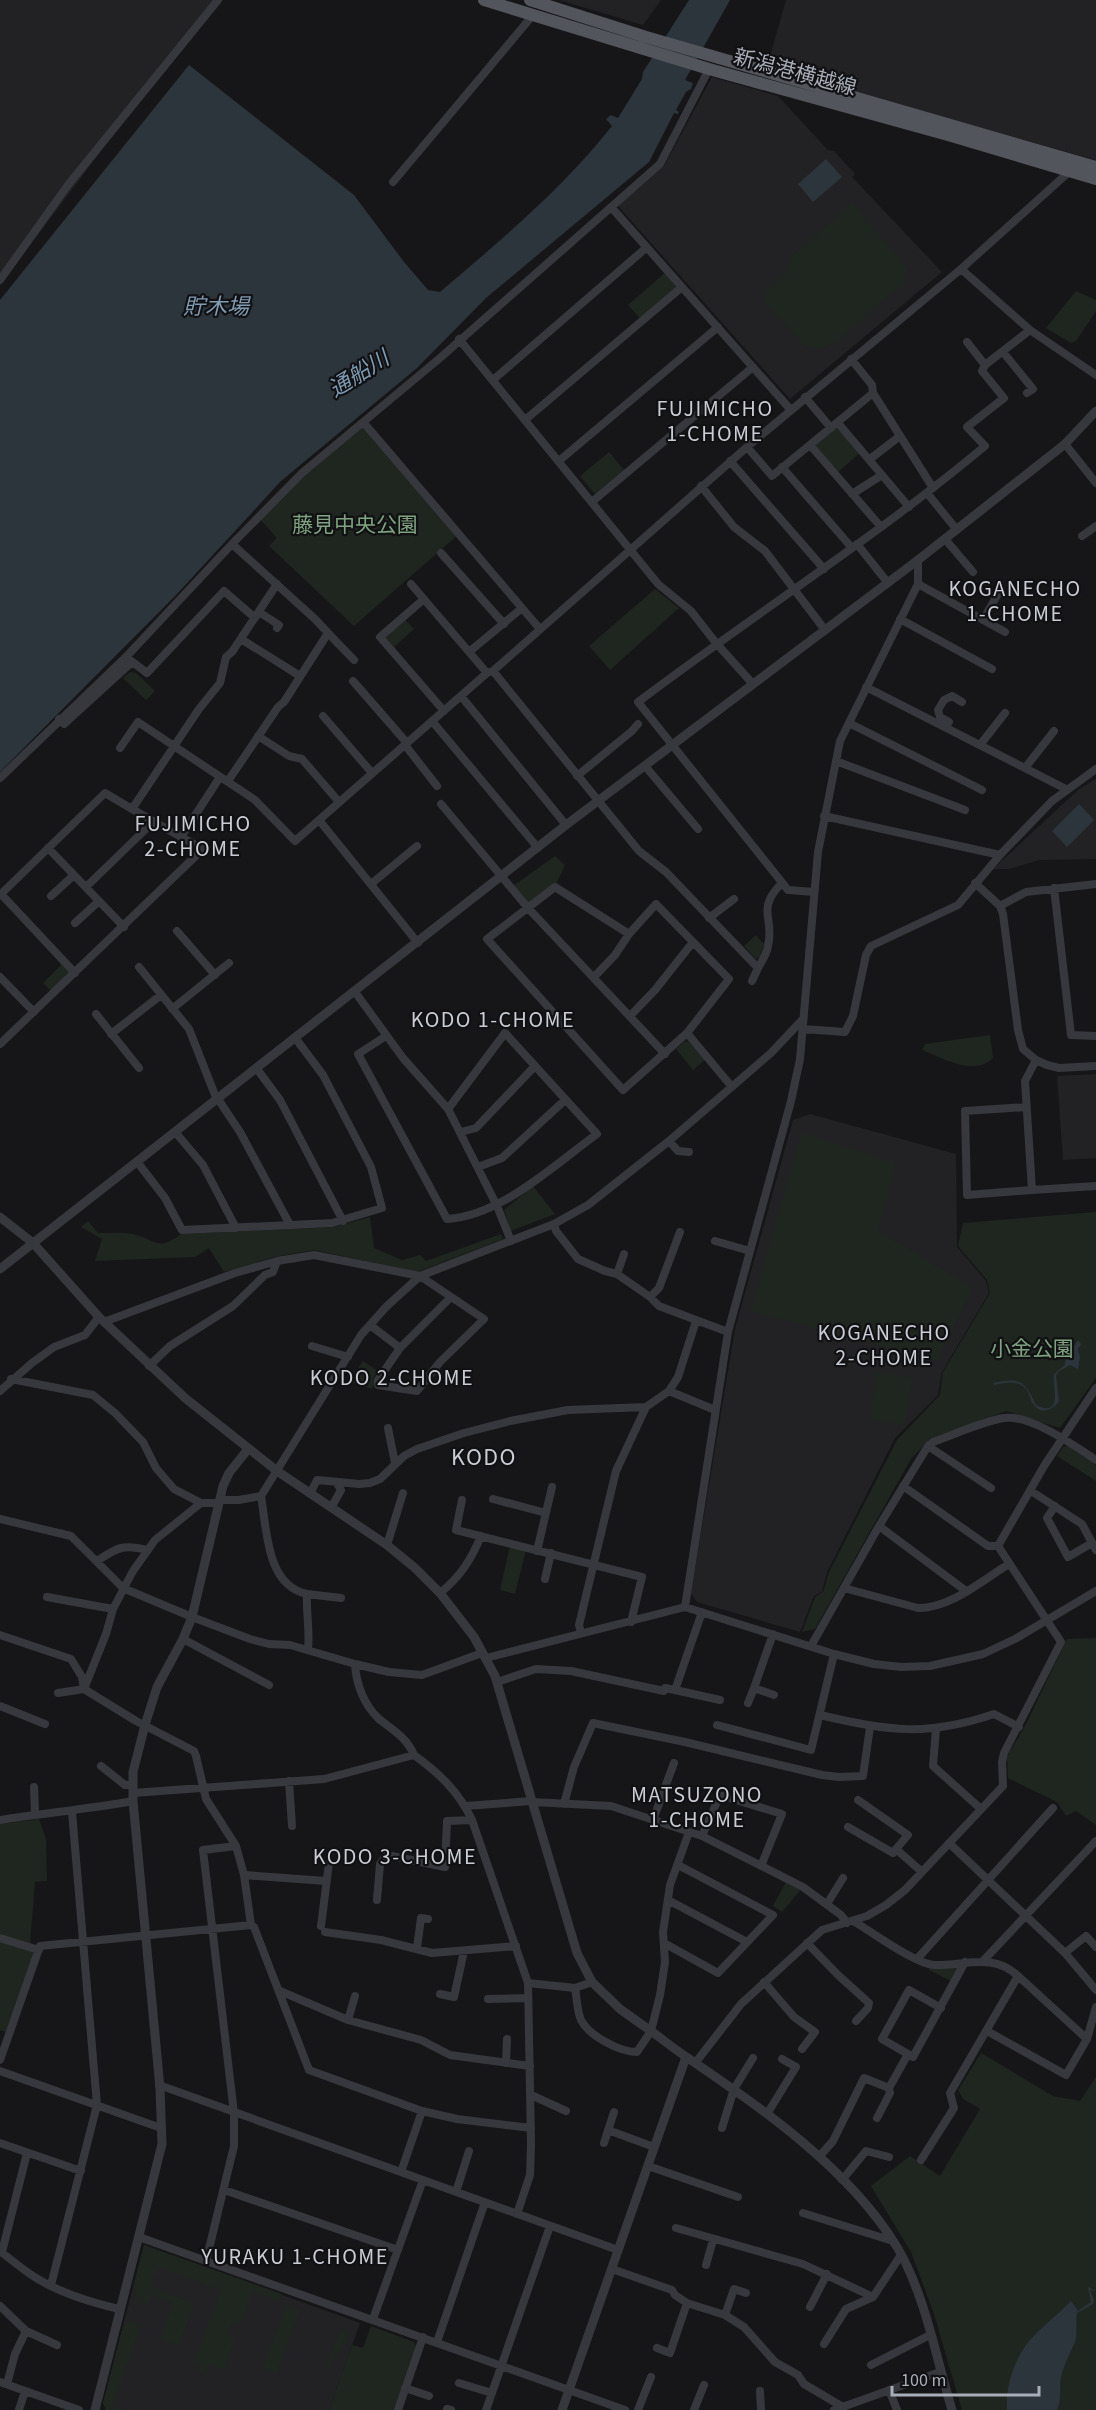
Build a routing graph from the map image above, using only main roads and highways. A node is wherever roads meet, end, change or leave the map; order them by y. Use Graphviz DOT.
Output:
graph roads {
  1 [pos="484,0"];
  2 [pos="530,0"];
  3 [pos="644,43"];
  4 [pos="1096,167"];
  5 [pos="1096,179"];
  1 -- 3 [label="main road, 新潟港横越線"];
  2 -- 3 [label="main road, 新潟港横越線"];
  3 -- 4 [label="main road, 新潟港横越線"];
  3 -- 5 [label="main road, 新潟港横越線"];
}
